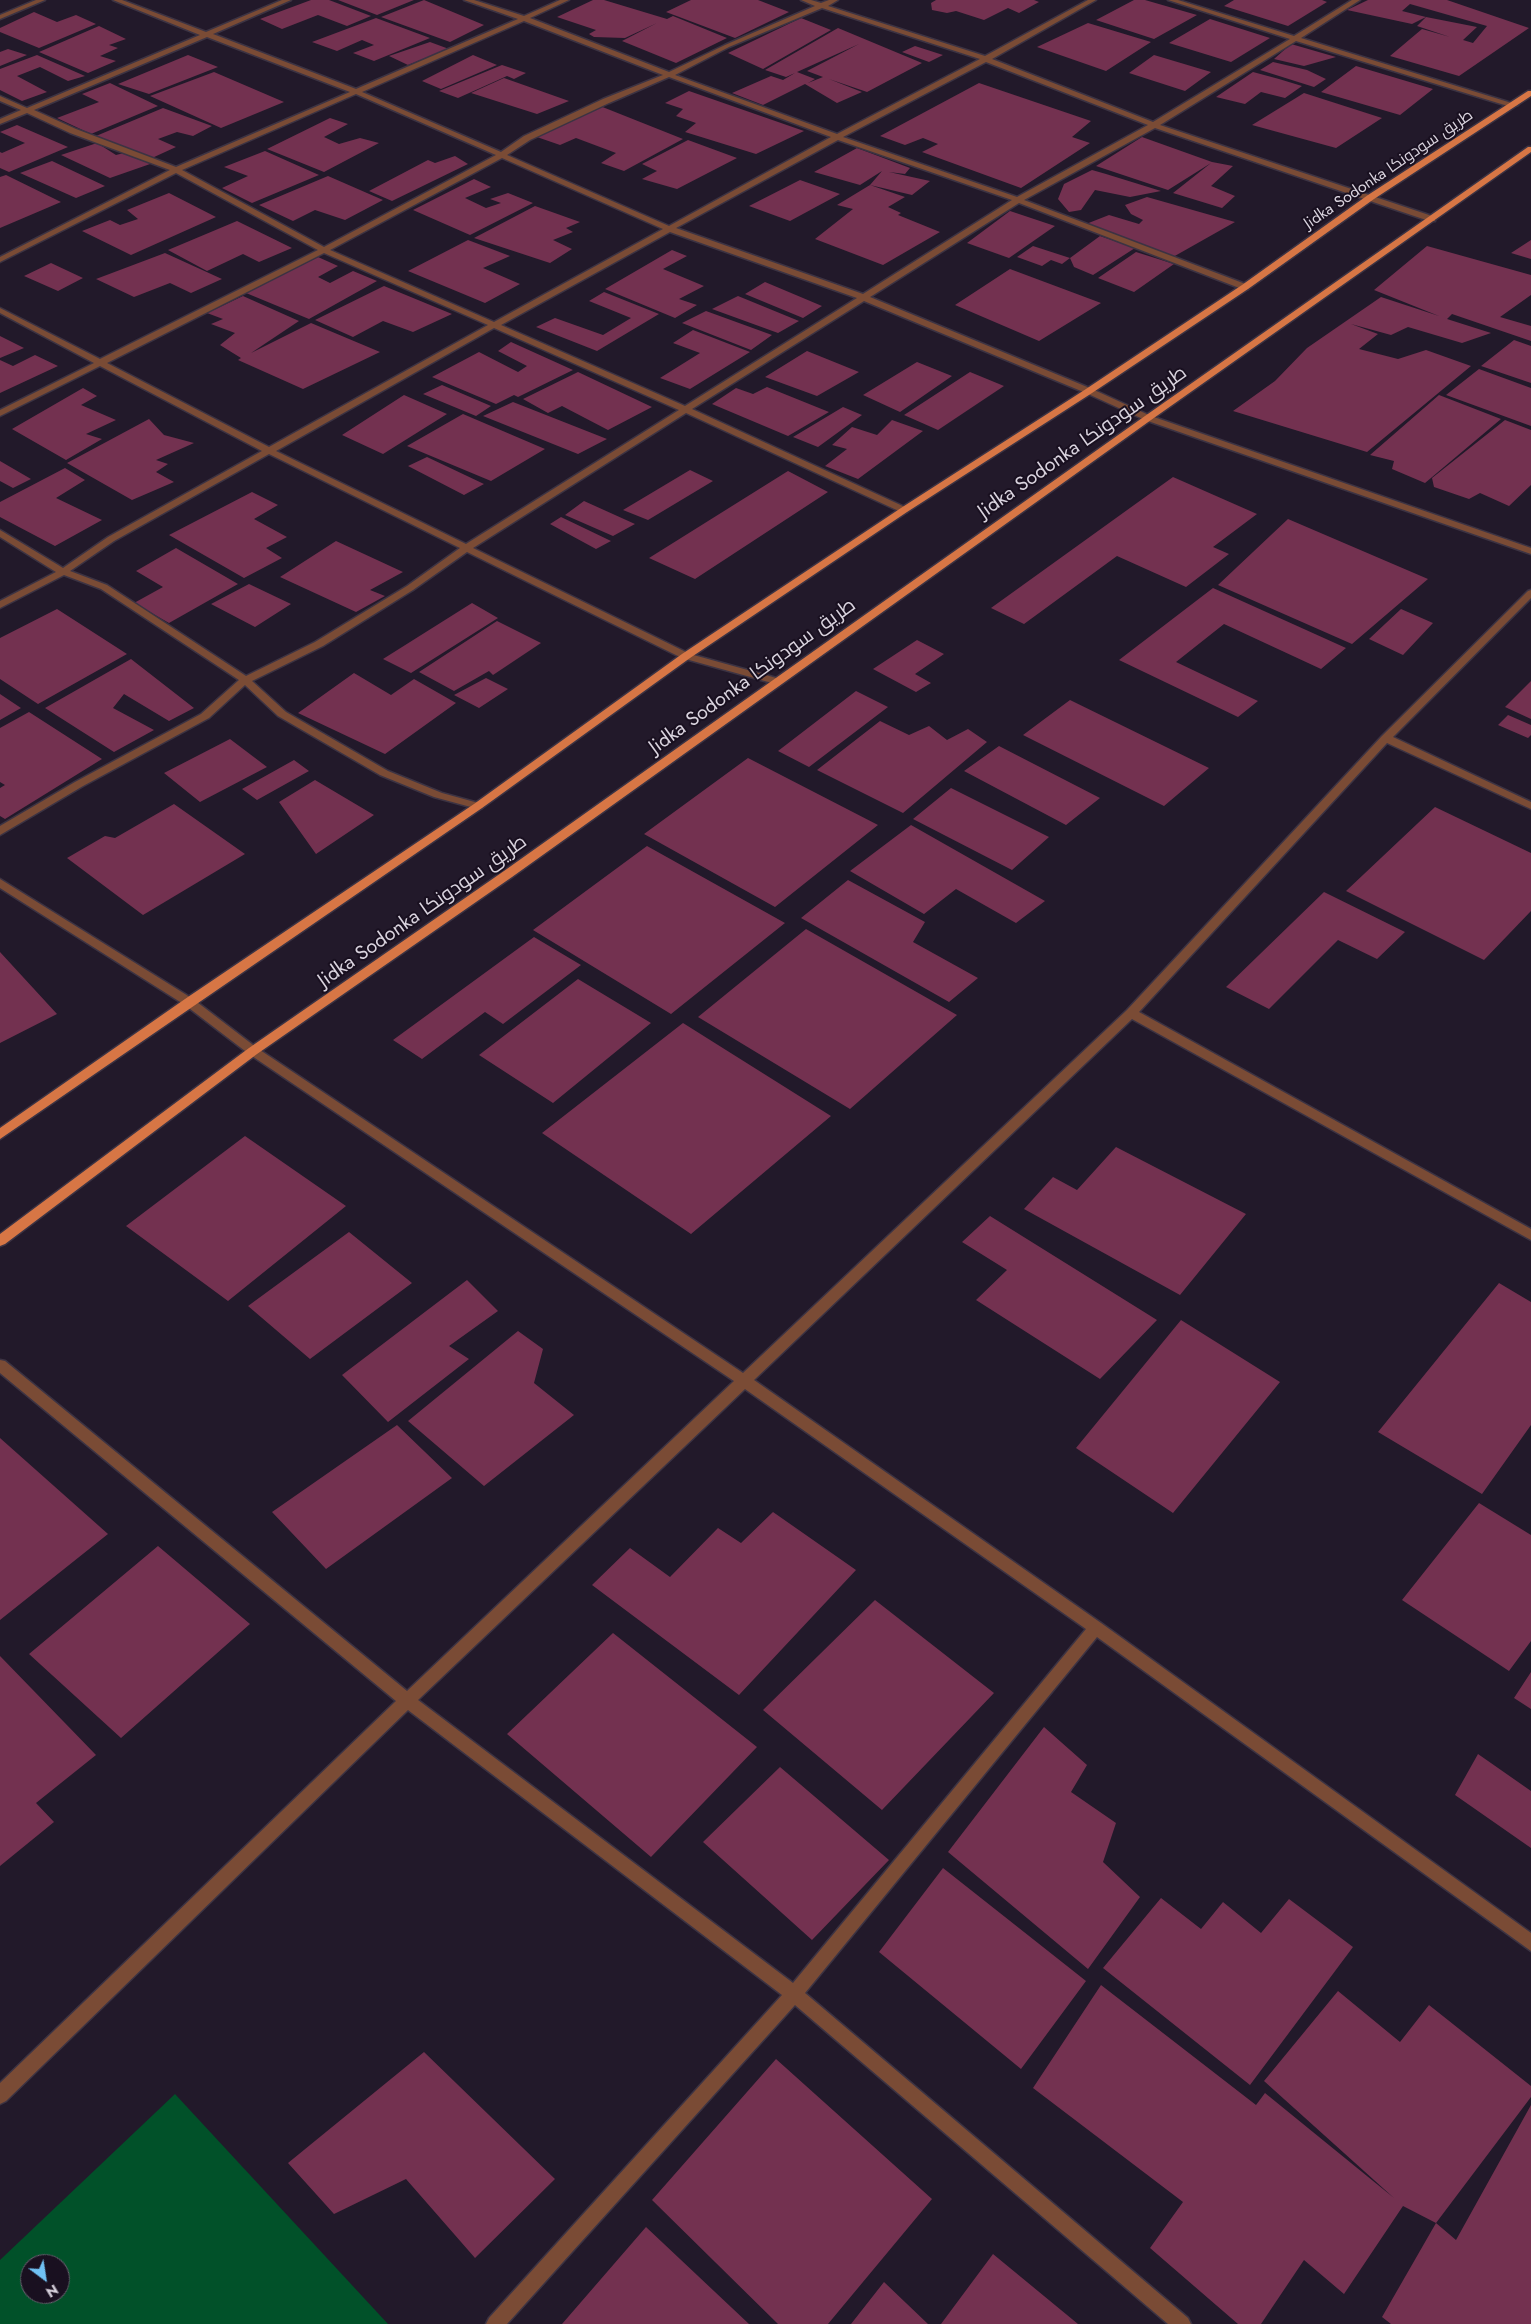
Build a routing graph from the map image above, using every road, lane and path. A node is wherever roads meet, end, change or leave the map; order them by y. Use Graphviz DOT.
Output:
graph roads {
  1 [pos="42,0"];
  2 [pos="116,0"];
  3 [pos="288,0"];
  4 [pos="467,0"];
  5 [pos="566,0"];
  6 [pos="804,0"];
  7 [pos="835,0"];
  8 [pos="1093,0"];
  9 [pos="1171,0"];
  10 [pos="1357,0"];
  11 [pos="822,6"];
  12 [pos="0,17"];
  13 [pos="526,19"];
  14 [pos="205,35"];
  15 [pos="1295,37"];
  16 [pos="986,59"];
  17 [pos="669,76"];
  18 [pos="357,92"];
  19 [pos="1531,93"];
  20 [pos="0,98"];
  21 [pos="1514,105"];
  22 [pos="27,111"];
  23 [pos="0,122"];
  24 [pos="1154,125"];
  25 [pos="837,137"];
  26 [pos="1531,149"];
  27 [pos="502,155"];
  28 [pos="176,170"];
  29 [pos="1371,197"];
  30 [pos="1018,200"];
  31 [pos="1432,218"];
  32 [pos="670,229"];
  33 [pos="324,250"];
  34 [pos="0,260"];
  35 [pos="1245,287"];
  36 [pos="862,297"];
  37 [pos="0,310"];
  38 [pos="494,325"];
  39 [pos="97,362"];
  40 [pos="1089,391"];
  41 [pos="687,410"];
  42 [pos="0,413"];
  43 [pos="1148,418"];
  44 [pos="270,451"];
  45 [pos="904,510"];
  46 [pos="0,532"];
  47 [pos="468,547"];
  48 [pos="1531,551"];
  49 [pos="63,572"];
  50 [pos="1531,593"];
  51 [pos="0,605"];
  52 [pos="686,656"];
  53 [pos="245,680"];
  54 [pos="776,681"];
  55 [pos="1386,738"];
  56 [pos="478,806"];
  57 [pos="1531,806"];
  58 [pos="0,831"];
  59 [pos="0,883"];
  60 [pos="189,1002"];
  61 [pos="1131,1013"];
  62 [pos="253,1051"];
  63 [pos="0,1134"];
  64 [pos="1531,1235"];
  65 [pos="0,1241"];
  66 [pos="0,1366"];
  67 [pos="743,1380"];
  68 [pos="1096,1628"];
  69 [pos="407,1701"];
  70 [pos="1531,1943"];
  71 [pos="794,1994"];
  72 [pos="0,2094"];
  73 [pos="495,2324"];
  74 [pos="1182,2324"];
  1 -- 12 [label="street"];
  2 -- 14 [label="street"];
  3 -- 14 [label="street"];
  4 -- 13 [label="street"];
  5 -- 13 [label="street"];
  6 -- 11 [label="street"];
  7 -- 11 [label="street"];
  8 -- 16 [label="street"];
  9 -- 15 [label="street"];
  10 -- 15 [label="street"];
  11 -- 16 [label="street"];
  11 -- 17 [label="street"];
  13 -- 17 [label="street"];
  13 -- 18 [label="street"];
  14 -- 18 [label="street"];
  14 -- 22 [label="street"];
  15 -- 21 [label="street"];
  15 -- 24 [label="street"];
  16 -- 24 [label="street"];
  16 -- 25 [label="street"];
  17 -- 25 [label="street"];
  17 -- 27 [label="street"];
  18 -- 27 [label="street"];
  18 -- 28 [label="street"];
  19 -- 21 [label="main road, Jidka Sodonka طريق سودونكا"];
  20 -- 22 [label="street"];
  21 -- 29 [label="main road, Jidka Sodonka طريق سودونكا"];
  22 -- 23 [label="street"];
  22 -- 28 [label="street"];
  24 -- 29 [label="street"];
  24 -- 30 [label="street"];
  25 -- 30 [label="street"];
  25 -- 32 [label="street"];
  26 -- 31 [label="main road, Jidka Sodonka طريق سودونكا"];
  27 -- 32 [label="street"];
  27 -- 33 [label="street"];
  28 -- 33 [label="street"];
  28 -- 34 [label="street"];
  29 -- 31 [label="street"];
  29 -- 35 [label="main road, Jidka Sodonka طريق سودونكا"];
  30 -- 35 [label="street"];
  30 -- 36 [label="street"];
  31 -- 43 [label="main road, Jidka Sodonka طريق سودونكا"];
  32 -- 36 [label="street"];
  32 -- 38 [label="street"];
  33 -- 38 [label="street"];
  33 -- 39 [label="street"];
  35 -- 40 [label="main road, Jidka Sodonka طريق سودونكا"];
  36 -- 40 [label="street"];
  36 -- 41 [label="street"];
  37 -- 39 [label="street"];
  38 -- 41 [label="street"];
  38 -- 44 [label="street"];
  39 -- 42 [label="street"];
  39 -- 44 [label="street"];
  40 -- 43 [label="street"];
  40 -- 45 [label="main road, Jidka Sodonka طريق سودونكا"];
  41 -- 45 [label="street"];
  41 -- 47 [label="street"];
  43 -- 48 [label="street"];
  43 -- 54 [label="main road, Jidka Sodonka طريق سودونكا"];
  44 -- 47 [label="street"];
  44 -- 49 [label="street"];
  45 -- 52 [label="main road, Jidka Sodonka طريق سودونكا"];
  46 -- 49 [label="street"];
  47 -- 52 [label="street"];
  47 -- 53 [label="street"];
  49 -- 51 [label="street"];
  49 -- 53 [label="street"];
  50 -- 55 [label="street"];
  52 -- 54 [label="street"];
  52 -- 56 [label="main road, Jidka Sodonka طريق سودونكا"];
  53 -- 56 [label="street"];
  53 -- 58 [label="street"];
  54 -- 62 [label="main road, Jidka Sodonka طريق سودونكا"];
  55 -- 57 [label="street"];
  55 -- 61 [label="street"];
  56 -- 60 [label="main road, Jidka Sodonka طريق سودونكا"];
  59 -- 60 [label="street"];
  60 -- 62 [label="street"];
  60 -- 63 [label="main road, Jidka Sodonka طريق سودونكا"];
  61 -- 64 [label="street"];
  61 -- 67 [label="street"];
  62 -- 65 [label="main road, Jidka Sodonka طريق سودونكا"];
  62 -- 67 [label="street"];
  66 -- 69 [label="street"];
  67 -- 68 [label="street"];
  67 -- 69 [label="street"];
  68 -- 70 [label="street"];
  68 -- 71 [label="street"];
  69 -- 71 [label="street"];
  69 -- 72 [label="street"];
  71 -- 73 [label="street"];
  71 -- 74 [label="street"];
}
